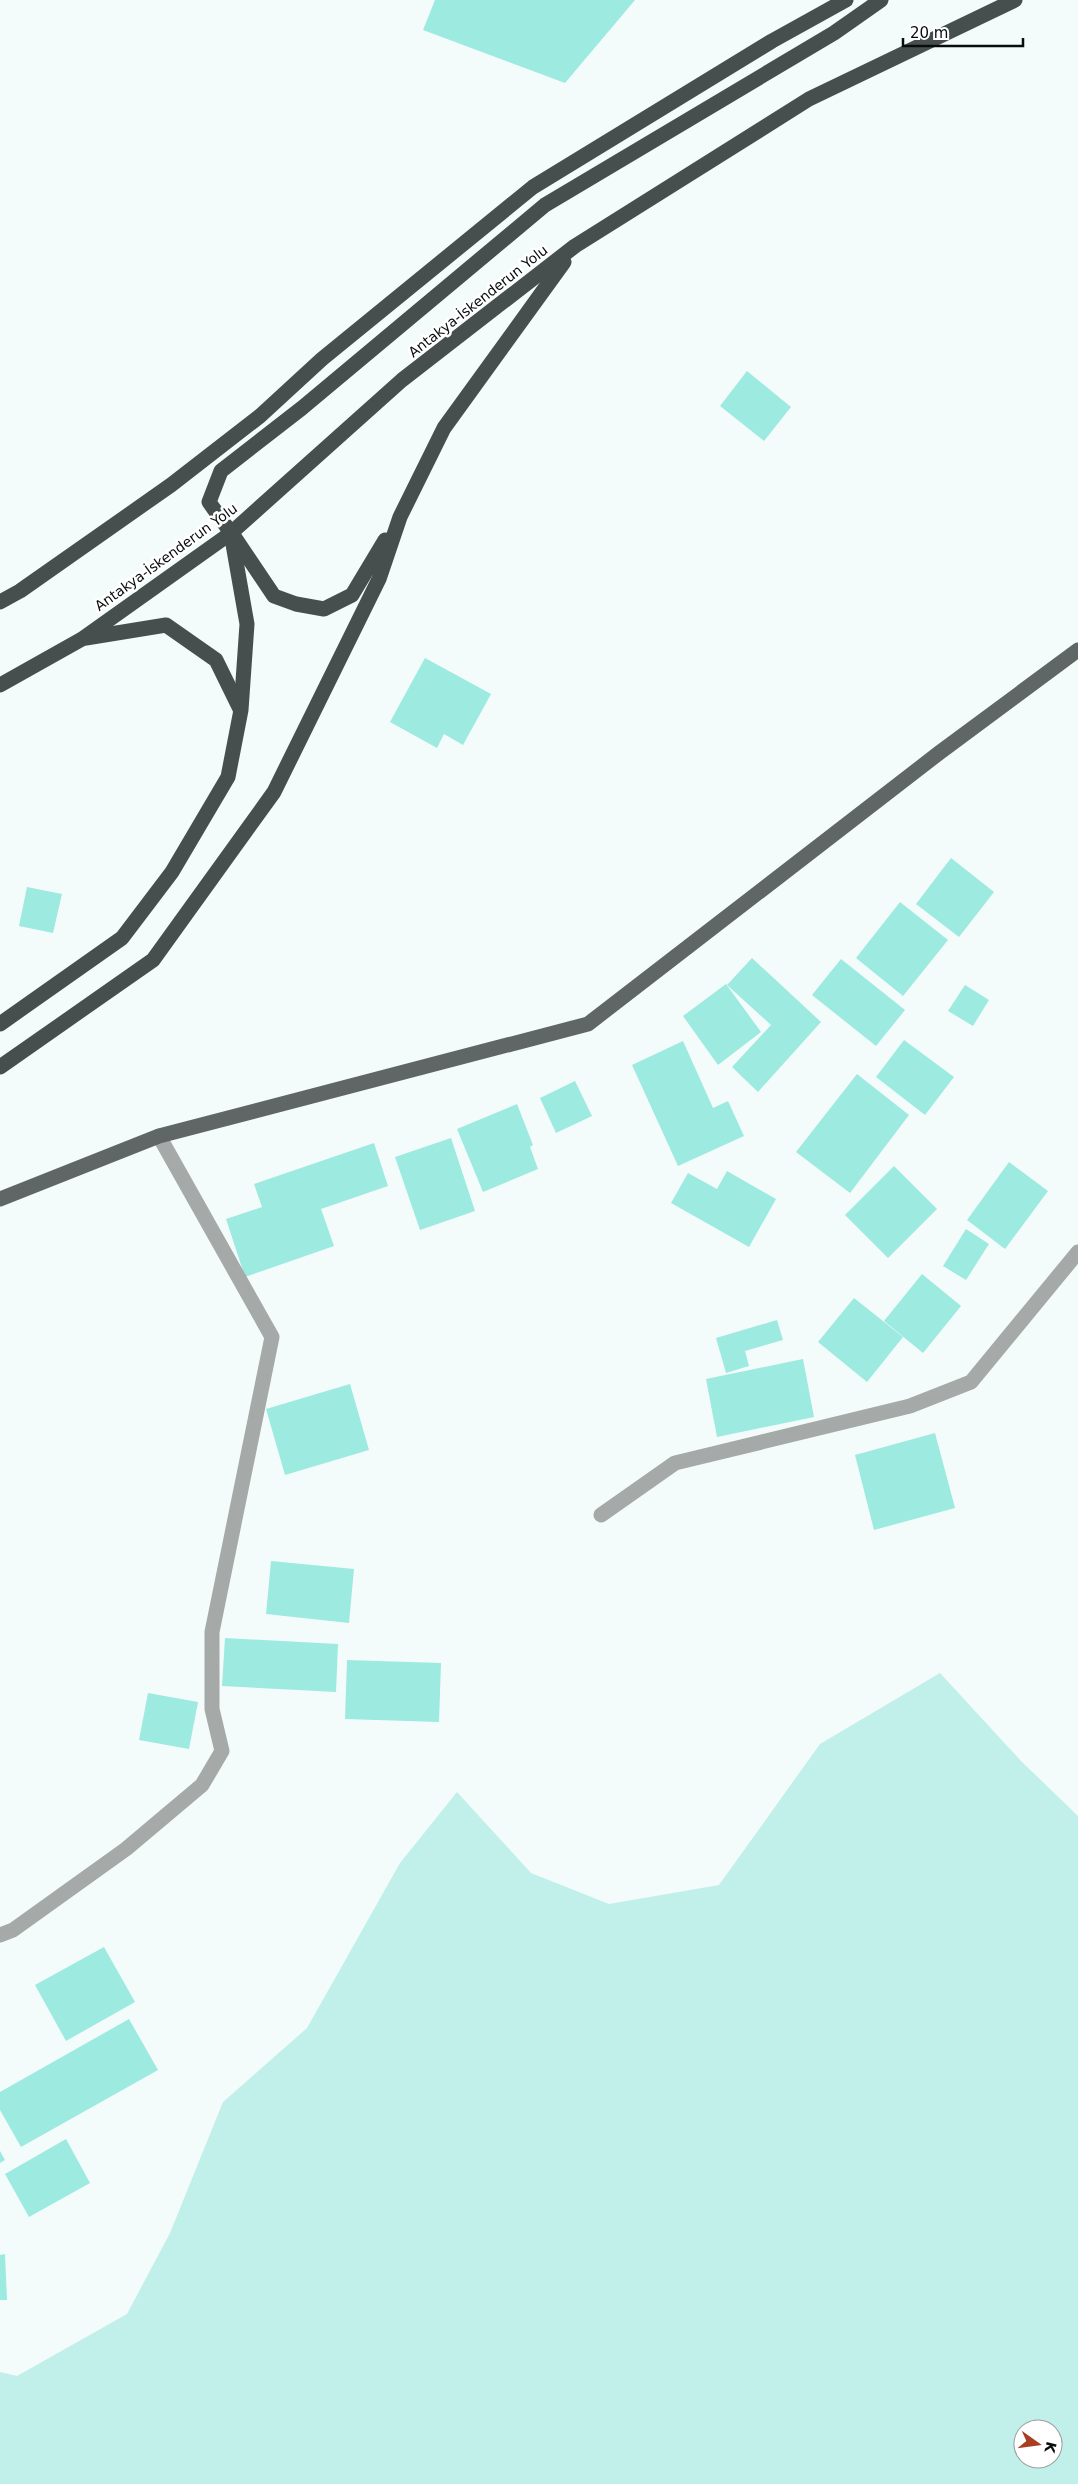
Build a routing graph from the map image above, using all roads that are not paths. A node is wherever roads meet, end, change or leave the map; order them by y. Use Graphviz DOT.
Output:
graph roads {
  1 [pos="846,0"];
  2 [pos="881,0"];
  3 [pos="1015,0"];
  4 [pos="575,246"];
  5 [pos="400,517"];
  6 [pos="231,533"];
  7 [pos="0,602"];
  8 [pos="82,639"];
  9 [pos="1078,650"];
  10 [pos="0,685"];
  11 [pos="241,710"];
  12 [pos="0,1024"];
  13 [pos="0,1067"];
  14 [pos="159,1136"];
  15 [pos="0,1199"];
  16 [pos="1078,1252"];
  17 [pos="601,1516"];
  18 [pos="0,1935"];
  1 -- 7 [label="highway"];
  2 -- 6 [label="highway"];
  3 -- 4 [label="highway, Antakya-İskenderun Yolu"];
  4 -- 5 [label="highway"];
  4 -- 6 [label="highway, Antakya-İskenderun Yolu"];
  5 -- 6 [label="highway"];
  5 -- 13 [label="highway"];
  6 -- 8 [label="highway, Antakya-İskenderun Yolu"];
  6 -- 11 [label="highway"];
  8 -- 10 [label="highway, Antakya-İskenderun Yolu"];
  8 -- 11 [label="highway"];
  9 -- 14 [label="main road"];
  11 -- 12 [label="highway"];
  14 -- 15 [label="main road"];
  14 -- 18 [label="street"];
  16 -- 17 [label="street"];
}
